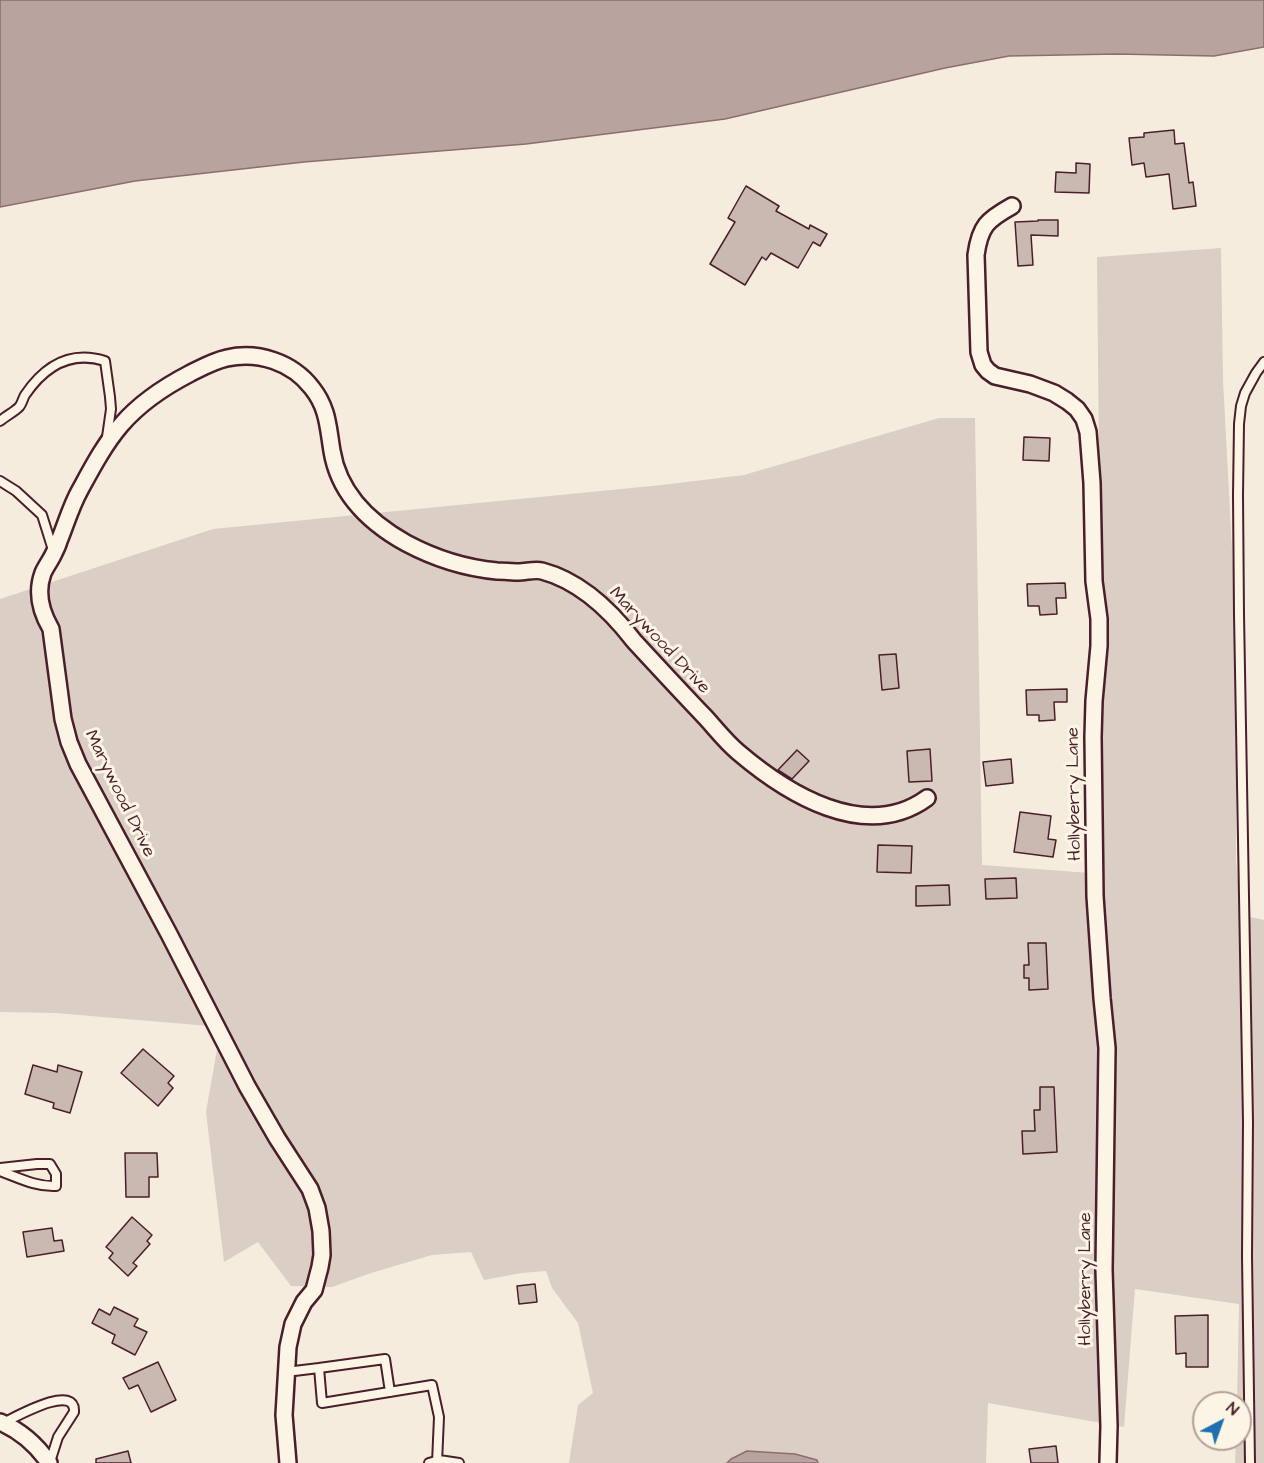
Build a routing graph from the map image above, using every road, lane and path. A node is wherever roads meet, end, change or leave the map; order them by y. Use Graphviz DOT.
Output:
graph roads {
  1 [pos="1012,206"];
  2 [pos="1264,362"];
  3 [pos="0,421"];
  4 [pos="107,442"];
  5 [pos="0,481"];
  6 [pos="54,553"];
  7 [pos="927,798"];
  8 [pos="0,1169"];
  9 [pos="319,1368"];
  10 [pos="286,1372"];
  11 [pos="390,1392"];
  12 [pos="1,1423"];
  13 [pos="434,1462"];
  14 [pos="49,1463"];
  15 [pos="288,1463"];
  16 [pos="459,1463"];
  17 [pos="1108,1463"];
  18 [pos="1250,1463"];
  1 -- 17 [label="street, Hollyberry Lane"];
  2 -- 18 [label="lane"];
  3 -- 4 [label="lane"];
  4 -- 6 [label="street, Marywood Drive"];
  4 -- 7 [label="street, Marywood Drive"];
  5 -- 6 [label="lane"];
  6 -- 10 [label="street, Marywood Drive"];
  8 -- 8 [label="lane"];
  9 -- 10 [label="lane"];
  9 -- 11 [label="lane"];
  9 -- 11 [label="lane"];
  10 -- 15 [label="street, Marywood Drive"];
  11 -- 13 [label="lane"];
  12 -- 14 [label="street"];
  12 -- 14 [label="lane"];
  13 -- 16 [label="lane"];
}
